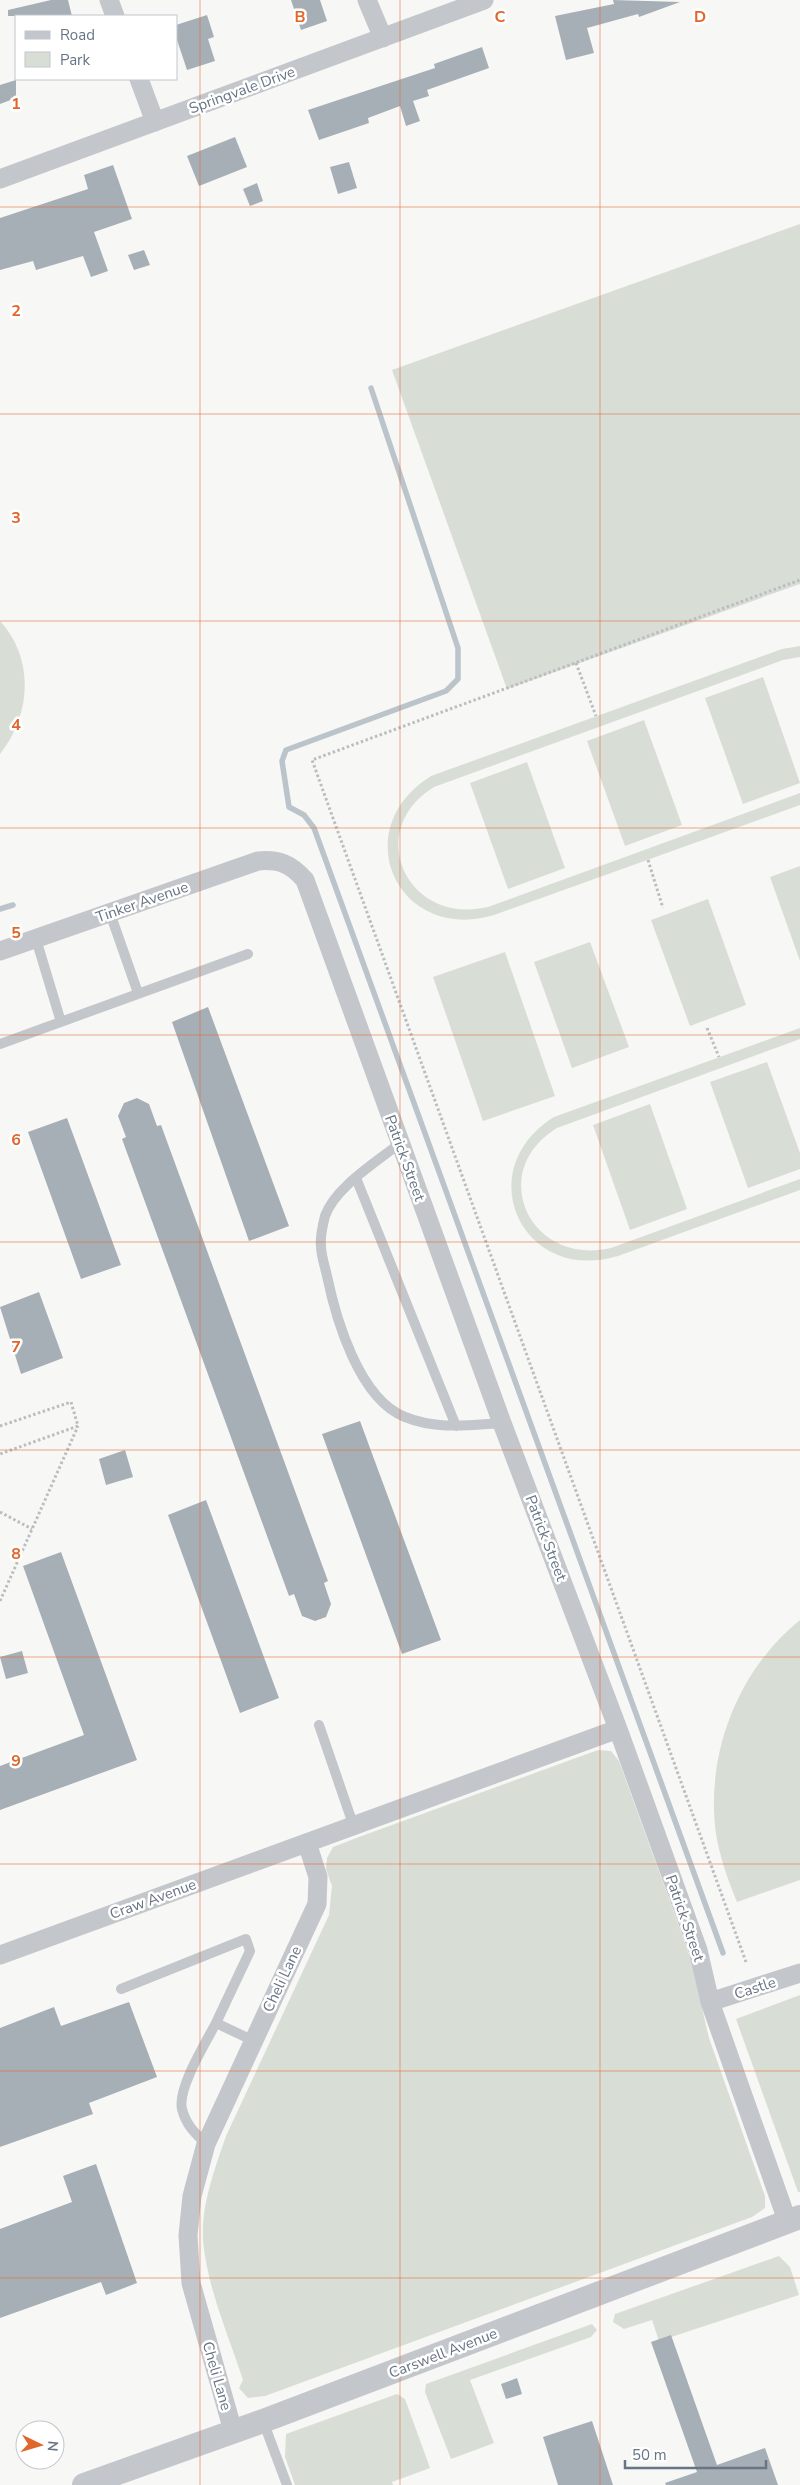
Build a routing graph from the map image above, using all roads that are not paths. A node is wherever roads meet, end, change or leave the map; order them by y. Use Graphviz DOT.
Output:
graph roads {
  1 [pos="109,0"];
  2 [pos="368,0"];
  3 [pos="484,0"];
  4 [pos="115,15"];
  5 [pos="383,38"];
  6 [pos="139,80"];
  7 [pos="155,122"];
  8 [pos="0,180"];
  9 [pos="285,862"];
  10 [pos="110,912"];
  11 [pos="36,939"];
  12 [pos="0,952"];
  13 [pos="248,954"];
  14 [pos="138,993"];
  15 [pos="60,1022"];
  16 [pos="0,1044"];
  17 [pos="400,1143"];
  18 [pos="356,1178"];
  19 [pos="502,1423"];
  20 [pos="456,1426"];
  21 [pos="319,1725"];
  22 [pos="618,1729"];
  23 [pos="354,1827"];
  24 [pos="307,1844"];
  25 [pos="0,1955"];
  26 [pos="800,1973"];
  27 [pos="121,1989"];
  28 [pos="710,2002"];
  29 [pos="216,2023"];
  30 [pos="254,2041"];
  31 [pos="206,2144"];
  32 [pos="794,2220"];
  33 [pos="263,2421"];
  34 [pos="232,2431"];
  35 [pos="84,2485"];
  36 [pos="287,2485"];
  1 -- 4 [label="street"];
  2 -- 5 [label="street"];
  3 -- 5 [label="street, Springvale Drive"];
  5 -- 7 [label="street, Springvale Drive"];
  6 -- 7 [label="street"];
  7 -- 8 [label="street, Springvale Drive"];
  9 -- 10 [label="street, Tinker Avenue"];
  9 -- 17 [label="street, Patrick Street"];
  10 -- 11 [label="street, Tinker Avenue"];
  10 -- 14 [label="lane"];
  11 -- 12 [label="street, Tinker Avenue"];
  11 -- 15 [label="lane"];
  13 -- 14 [label="lane"];
  14 -- 15 [label="lane"];
  15 -- 16 [label="lane"];
  17 -- 18 [label="lane"];
  17 -- 19 [label="street, Patrick Street"];
  18 -- 20 [label="lane"];
  18 -- 20 [label="lane"];
  19 -- 20 [label="lane"];
  19 -- 22 [label="street, Patrick Street"];
  21 -- 23 [label="lane"];
  22 -- 23 [label="street"];
  22 -- 28 [label="street, Patrick Street"];
  23 -- 24 [label="street"];
  24 -- 25 [label="street, Craw Avenue"];
  24 -- 30 [label="street, Cheli Lane"];
  26 -- 28 [label="street, Castle"];
  27 -- 29 [label="lane"];
  28 -- 32 [label="street, Patrick Street"];
  29 -- 30 [label="lane"];
  29 -- 31 [label="lane"];
  30 -- 31 [label="street, Cheli Lane"];
  31 -- 34 [label="street, Cheli Lane"];
  32 -- 33 [label="street, Carswell Avenue"];
  33 -- 34 [label="street, Carswell Avenue"];
  33 -- 36 [label="lane"];
  34 -- 35 [label="street, Carswell Avenue"];
}
